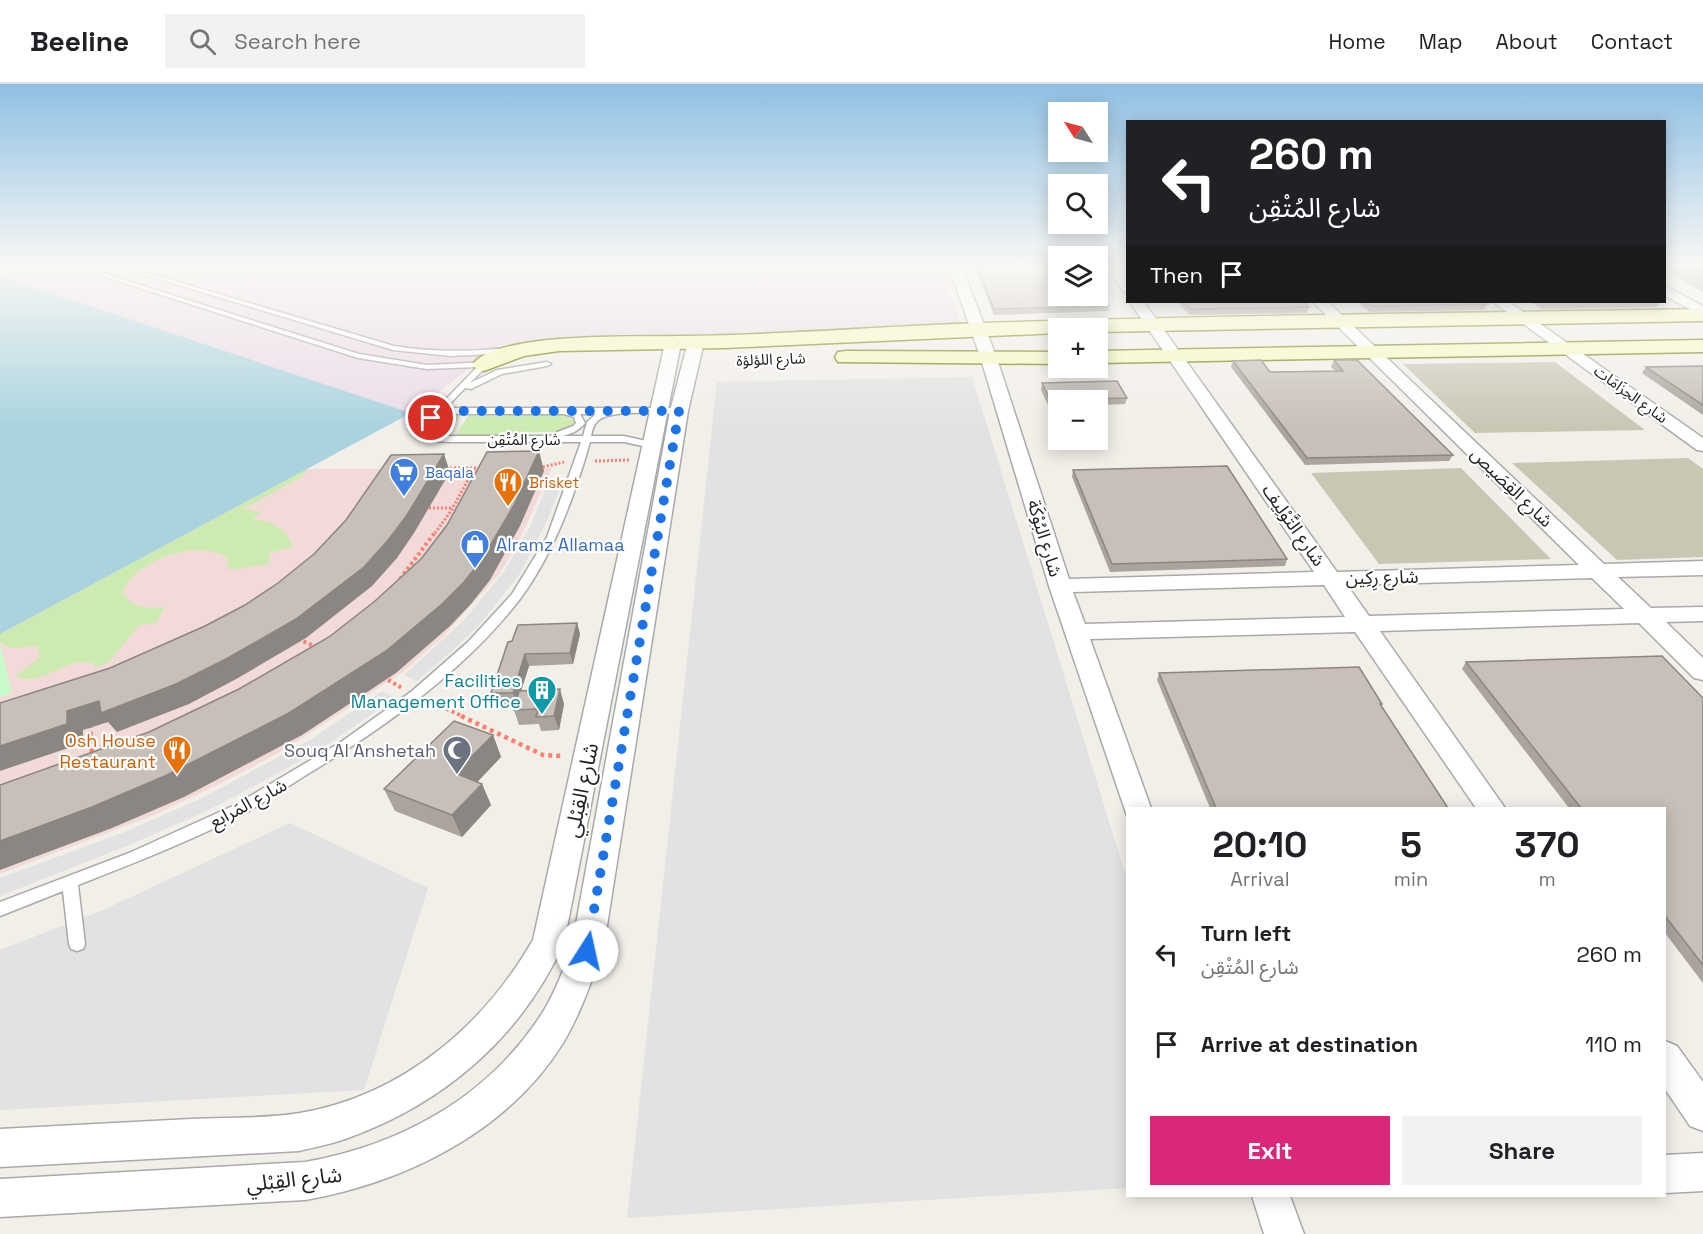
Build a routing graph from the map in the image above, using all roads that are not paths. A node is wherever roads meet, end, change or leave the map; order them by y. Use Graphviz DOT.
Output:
graph roads {
  1 [pos="246,321"];
  2 [pos="300,321"];
  3 [pos="975,321"];
  4 [pos="1151,321"];
  5 [pos="1402,321"];
  6 [pos="1527,321"];
  7 [pos="1342,322"];
  8 [pos="1153,324"];
  9 [pos="978,329"];
  10 [pos="1703,346"];
  11 [pos="1568,349"];
  12 [pos="682,352"];
  13 [pos="834,352"];
  14 [pos="423,353"];
  15 [pos="1373,353"];
  16 [pos="541,355"];
  17 [pos="1175,356"];
  18 [pos="1108,357"];
  19 [pos="1048,358"];
  20 [pos="989,359"];
  21 [pos="484,364"];
  22 [pos="404,365"];
  23 [pos="452,398"];
  24 [pos="669,410"];
  25 [pos="437,411"];
  26 [pos="614,411"];
  27 [pos="566,412"];
  28 [pos="586,439"];
  29 [pos="524,440"];
  30 [pos="1703,446"];
  31 [pos="642,453"];
  32 [pos="1703,568"];
  33 [pos="1599,571"];
  34 [pos="1331,578"];
  35 [pos="1060,586"];
  36 [pos="1703,614"];
  37 [pos="1645,616"];
  38 [pos="1362,624"];
  39 [pos="1076,632"];
  40 [pos="1703,672"];
  41 [pos="1137,807"];
  42 [pos="1490,807"];
  43 [pos="70,884"];
  44 [pos="0,909"];
  45 [pos="77,944"];
  46 [pos="1666,1060"];
  47 [pos="1703,1113"];
  48 [pos="0,1148"];
  49 [pos="1703,1172"];
  50 [pos="1666,1174"];
  51 [pos="1271,1197"];
  52 [pos="0,1198"];
  53 [pos="1284,1234"];
  1 -- 22 [label="lane"];
  2 -- 14 [label="lane"];
  3 -- 9 [label="street, شارع البُوْكَة"];
  4 -- 8 [label="street, شارع التَّوْلِيف"];
  5 -- 7 [label="street, شارع اللؤلؤة"];
  6 -- 11 [label="street, شارع الحِزَامَات"];
  7 -- 8 [label="street, شارع اللؤلؤة"];
  7 -- 15 [label="street, شارع القِصَيص"];
  8 -- 9 [label="street, شارع اللؤلؤة"];
  8 -- 17 [label="street, شارع التَّوْلِيف"];
  9 -- 13 [label="street, شارع اللؤلؤة"];
  9 -- 20 [label="street, شارع البُوْكَة"];
  10 -- 11 [label="street"];
  11 -- 15 [label="street"];
  11 -- 30 [label="street, شارع الحِزَامَات"];
  12 -- 13 [label="street, شارع اللؤلؤة"];
  12 -- 13 [label="street, شارع اللؤلؤة"];
  12 -- 16 [label="street, شارع اللؤلؤة"];
  12 -- 24 [label="street, شارع القِبْلي"];
  13 -- 20 [label="street, شارع اللؤلؤة"];
  14 -- 16 [label="lane"];
  14 -- 22 [label="lane"];
  15 -- 17 [label="street"];
  15 -- 33 [label="street, شارع القِصَيص"];
  16 -- 21 [label="street, شارع اللؤلؤة"];
  16 -- 23 [label="lane"];
  17 -- 18 [label="street"];
  17 -- 34 [label="street, شارع التَّوْلِيف"];
  19 -- 20 [label="street, شارع اللؤلؤة"];
  20 -- 35 [label="street, شارع البُوْكَة"];
  21 -- 22 [label="lane"];
  21 -- 23 [label="lane, شارع المُتْقِن"];
  23 -- 25 [label="lane, شارع المُتْقِن"];
  24 -- 26 [label="lane, شارع المُتْقِن"];
  24 -- 31 [label="street, شارع القِبْلي"];
  24 -- 52 [label="street, شارع القِبْلي"];
  25 -- 27 [label="lane, شارع المُتْقِن"];
  25 -- 29 [label="lane, شارع المُتْقِن"];
  26 -- 27 [label="lane, شارع المُتْقِن"];
  26 -- 28 [label="lane, شارع المَرابع"];
  27 -- 29 [label="lane"];
  28 -- 29 [label="lane, شارع المُتْقِن"];
  28 -- 31 [label="lane, شارع المُتْقِن"];
  28 -- 43 [label="lane, شارع المَرابع"];
  31 -- 48 [label="street, شارع القِبْلي"];
  32 -- 33 [label="street, شارع رِكِين"];
  33 -- 34 [label="street, شارع رِكِين"];
  33 -- 37 [label="street, شارع القِصَيص"];
  34 -- 35 [label="street, شارع رِكِين"];
  34 -- 38 [label="street, شارع التَّوْلِيف"];
  35 -- 39 [label="street, شارع البُوْكَة"];
  36 -- 37 [label="street"];
  37 -- 38 [label="street"];
  37 -- 40 [label="street, شارع القِصَيص"];
  38 -- 39 [label="street"];
  38 -- 42 [label="street, شارع التَّوْلِيف"];
  39 -- 41 [label="street, شارع البُوْكَة"];
  43 -- 44 [label="lane, شارع المَرابع"];
  43 -- 45 [label="lane"];
  46 -- 47 [label="street"];
  49 -- 50 [label="street"];
  51 -- 53 [label="street"];
}
